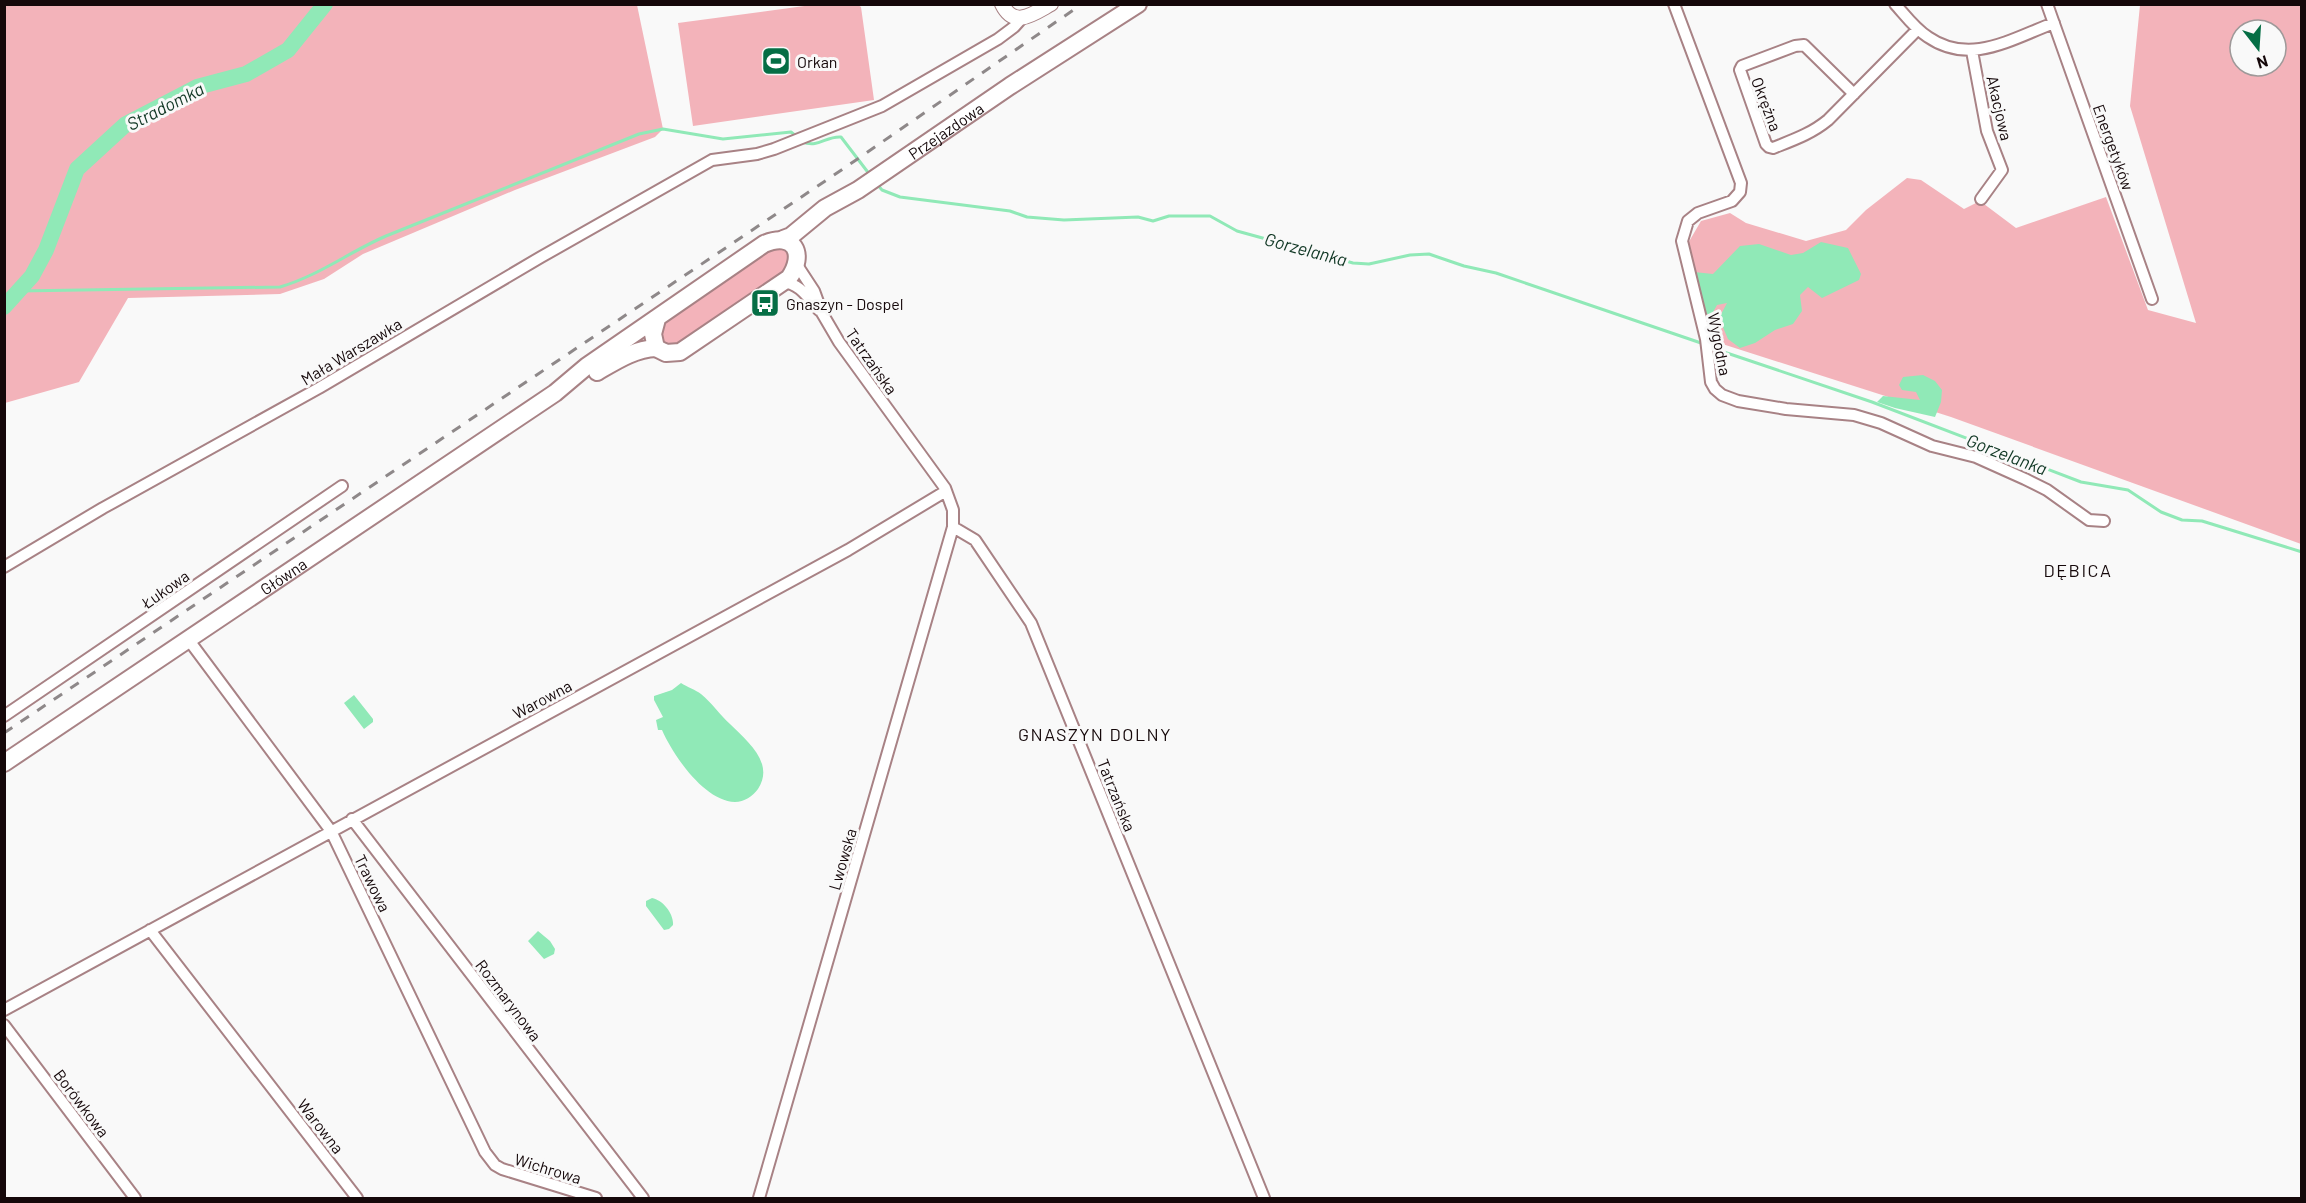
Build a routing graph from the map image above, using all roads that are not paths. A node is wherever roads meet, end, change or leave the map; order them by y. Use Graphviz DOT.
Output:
graph roads {
  1 [pos="1051,4"];
  2 [pos="1125,4"];
  3 [pos="1138,4"];
  4 [pos="1674,4"];
  5 [pos="1895,4"];
  6 [pos="2047,4"];
  7 [pos="1004,8"];
  8 [pos="1022,18"];
  9 [pos="2054,23"];
  10 [pos="1918,29"];
  11 [pos="1972,51"];
  12 [pos="1043,64"];
  13 [pos="1854,94"];
  14 [pos="853,192"];
  15 [pos="1981,199"];
  16 [pos="783,239"];
  17 [pos="797,258"];
  18 [pos="782,282"];
  19 [pos="2152,299"];
  20 [pos="822,313"];
  21 [pos="657,319"];
  22 [pos="656,348"];
  23 [pos="555,393"];
  24 [pos="342,486"];
  25 [pos="946,491"];
  26 [pos="2104,521"];
  27 [pos="953,527"];
  28 [pos="4,567"];
  29 [pos="188,639"];
  30 [pos="4,716"];
  31 [pos="6,762"];
  32 [pos="352,819"];
  33 [pos="331,831"];
  34 [pos="150,930"];
  35 [pos="4,1010"];
  36 [pos="4,1025"];
  37 [pos="493,1162"];
  38 [pos="135,1198"];
  39 [pos="357,1198"];
  40 [pos="596,1198"];
  41 [pos="643,1198"];
  42 [pos="759,1198"];
  43 [pos="1264,1198"];
  1 -- 8 [label="street"];
  2 -- 12 [label="main road, Przejazdowa"];
  3 -- 12 [label="main road, Przejazdowa"];
  4 -- 26 [label="street, Wygodna"];
  5 -- 10 [label="street"];
  6 -- 9 [label="street, Energetyków"];
  7 -- 8 [label="street"];
  8 -- 28 [label="street, Mała Warszawka"];
  9 -- 11 [label="street"];
  9 -- 19 [label="street, Energetyków"];
  10 -- 11 [label="street"];
  10 -- 13 [label="street, Okrężna"];
  11 -- 15 [label="street, Akacjowa"];
  12 -- 14 [label="main road, Przejazdowa"];
  13 -- 13 [label="street, Okrężna"];
  14 -- 16 [label="main road, Przejazdowa"];
  14 -- 17 [label="main road, Przejazdowa"];
  16 -- 17 [label="main road"];
  16 -- 21 [label="main road, Przejazdowa"];
  17 -- 18 [label="main road, Przejazdowa"];
  17 -- 20 [label="street, Tatrzańska"];
  18 -- 20 [label="street, Tatrzańska"];
  18 -- 22 [label="main road, Główna"];
  20 -- 25 [label="street, Tatrzańska"];
  21 -- 22 [label="main road"];
  21 -- 23 [label="main road, Główna"];
  22 -- 23 [label="main road, Główna"];
  23 -- 29 [label="main road, Główna"];
  24 -- 30 [label="street, Łukowa"];
  25 -- 27 [label="street, Tatrzańska"];
  25 -- 32 [label="street, Warowna"];
  27 -- 42 [label="street, Lwowska"];
  27 -- 43 [label="street, Tatrzańska"];
  29 -- 31 [label="main road, Główna"];
  29 -- 33 [label="street, Trawowa"];
  32 -- 33 [label="street, Warowna"];
  32 -- 41 [label="street, Rozmarynowa"];
  33 -- 34 [label="street, Warowna"];
  33 -- 37 [label="street, Trawowa"];
  34 -- 35 [label="street, Warowna"];
  34 -- 39 [label="street, Warowna"];
  36 -- 38 [label="street, Borówkowa"];
  37 -- 40 [label="street, Wichrowa"];
}
